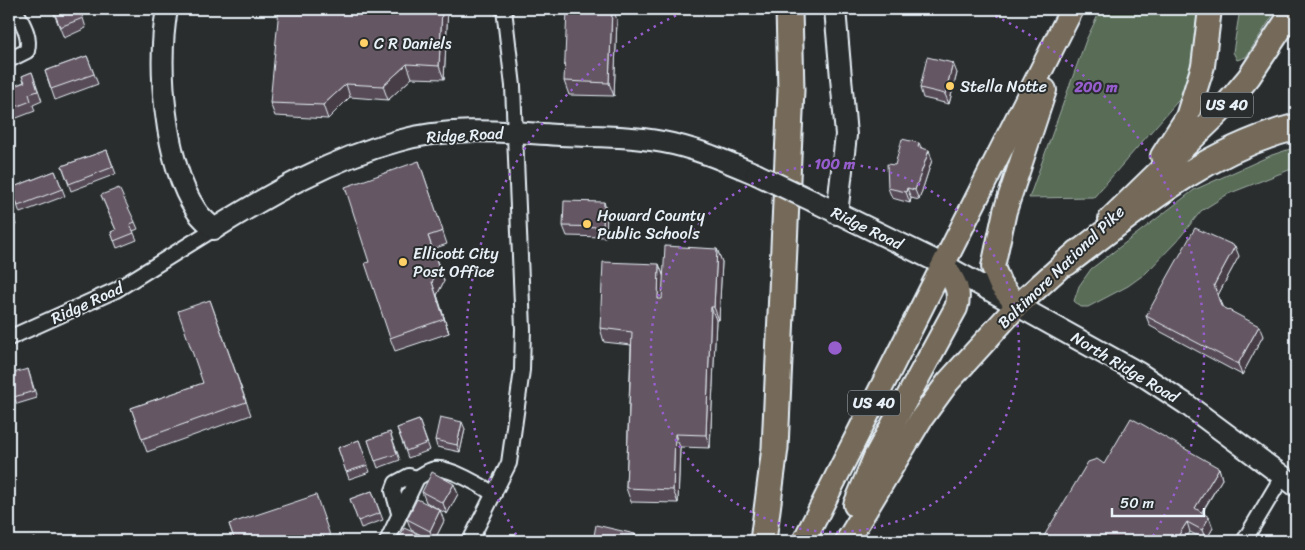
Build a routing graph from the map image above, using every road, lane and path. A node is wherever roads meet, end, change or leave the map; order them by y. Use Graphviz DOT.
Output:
graph roads {
  1 [pos="15,9"];
  2 [pos="167,9"];
  3 [pos="504,9"];
  4 [pos="789,9"];
  5 [pos="835,9"];
  6 [pos="1074,9"];
  7 [pos="1210,9"];
  8 [pos="1294,9"];
  9 [pos="9,60"];
  10 [pos="1296,127"];
  11 [pos="514,133"];
  12 [pos="1142,186"];
  13 [pos="838,214"];
  14 [pos="214,229"];
  15 [pos="1066,263"];
  16 [pos="944,265"];
  17 [pos="1017,306"];
  18 [pos="9,338"];
  19 [pos="1289,482"];
  20 [pos="494,494"];
  21 [pos="387,541"];
  22 [pos="470,541"];
  23 [pos="763,541"];
  24 [pos="804,541"];
  25 [pos="841,541"];
  26 [pos="847,541"];
  27 [pos="1244,541"];
  1 -- 9 [label="street"];
  2 -- 14 [label="street"];
  3 -- 11 [label="street"];
  4 -- 23 [label="highway"];
  5 -- 13 [label="street"];
  6 -- 16 [label="main road, US 40"];
  6 -- 17 [label="main road"];
  7 -- 12 [label="main road"];
  8 -- 12 [label="main road, Baltimore National Pike / US 40"];
  10 -- 15 [label="highway"];
  11 -- 13 [label="street, Ridge Road, bridge"];
  11 -- 14 [label="street, Ridge Road"];
  11 -- 20 [label="street"];
  12 -- 15 [label="main road, Baltimore National Pike / US 40"];
  13 -- 16 [label="street, Ridge Road"];
  14 -- 18 [label="street, Ridge Road"];
  15 -- 17 [label="main road, Baltimore National Pike / US 40"];
  16 -- 17 [label="street, North Ridge Road"];
  16 -- 24 [label="main road, US 40"];
  16 -- 25 [label="main road"];
  17 -- 19 [label="street, North Ridge Road"];
  17 -- 26 [label="main road, Baltimore National Pike / US 40"];
  19 -- 27 [label="street"];
  20 -- 21 [label="street"];
  20 -- 22 [label="street"];
}
